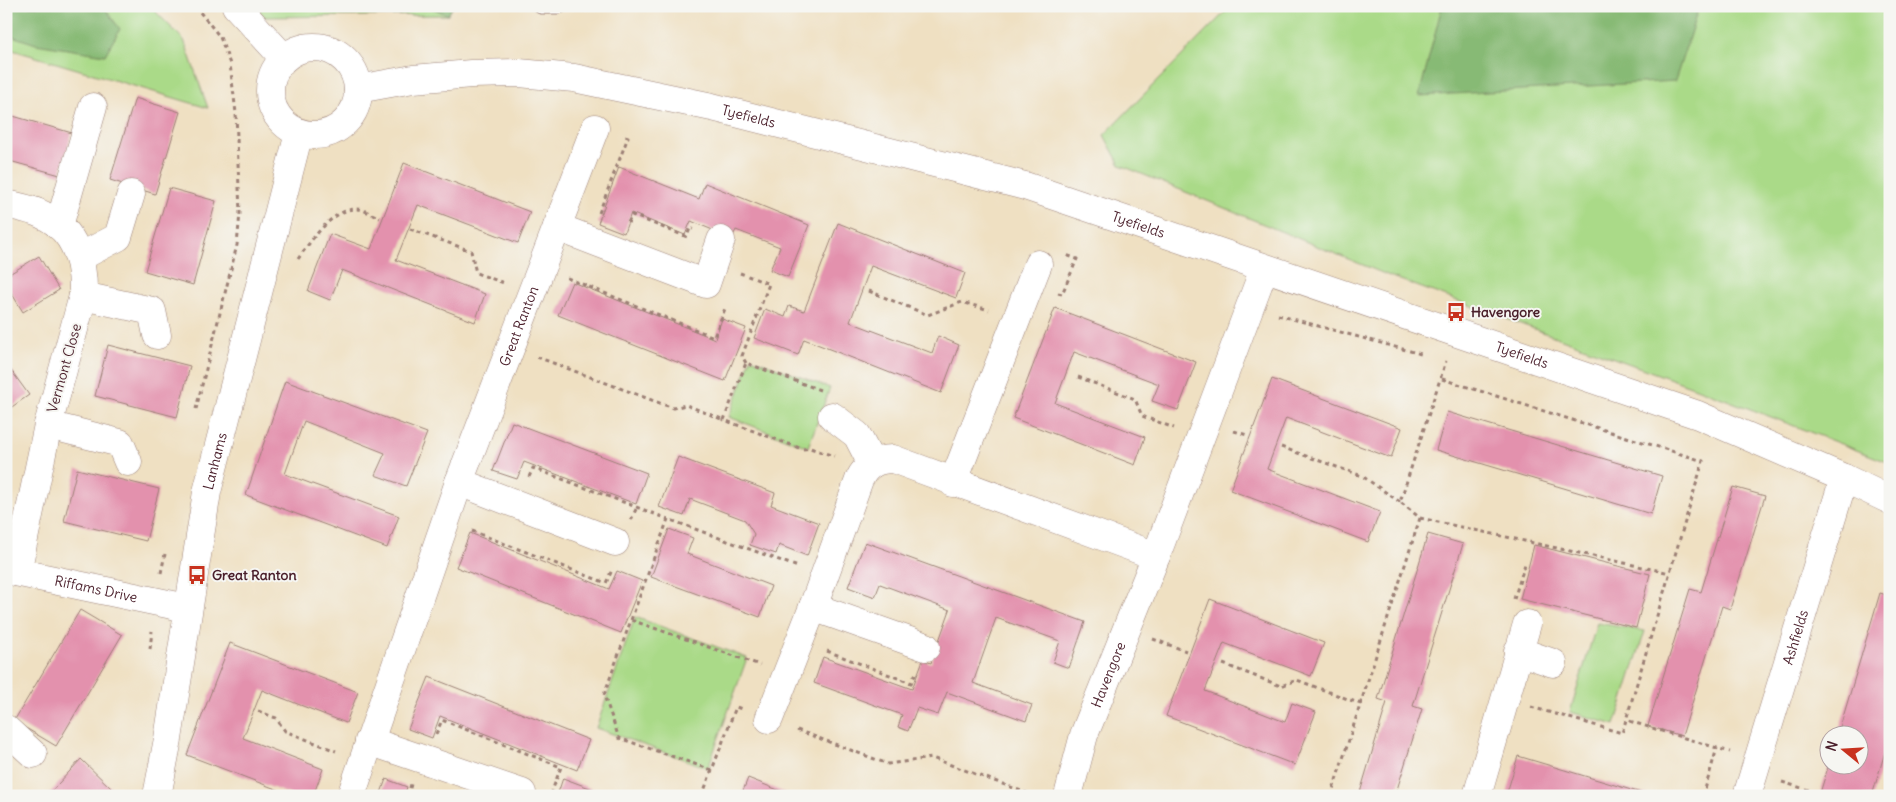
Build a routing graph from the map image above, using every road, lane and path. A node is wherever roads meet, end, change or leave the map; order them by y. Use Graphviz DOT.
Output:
graph roads {
  1 [pos="195,6"];
  2 [pos="236,6"];
  3 [pos="541,6"];
  4 [pos="559,6"];
  5 [pos="283,57"];
  6 [pos="358,89"];
  7 [pos="93,107"];
  8 [pos="595,128"];
  9 [pos="299,133"];
  10 [pos="628,137"];
  11 [pos="132,194"];
  12 [pos="6,204"];
  13 [pos="599,215"];
  14 [pos="380,218"];
  15 [pos="59,226"];
  16 [pos="557,227"];
  17 [pos="626,228"];
  18 [pos="410,229"];
  19 [pos="721,240"];
  20 [pos="80,256"];
  21 [pos="1038,264"];
  22 [pos="294,266"];
  23 [pos="742,266"];
  24 [pos="1264,269"];
  25 [pos="739,273"];
  26 [pos="564,277"];
  27 [pos="736,282"];
  28 [pos="510,286"];
  29 [pos="1056,292"];
  30 [pos="83,296"];
  31 [pos="728,300"];
  32 [pos="1269,316"];
  33 [pos="157,335"];
  34 [pos="533,356"];
  35 [pos="1429,356"];
  36 [pos="1438,359"];
  37 [pos="746,363"];
  38 [pos="1078,377"];
  39 [pos="1442,379"];
  40 [pos="195,410"];
  41 [pos="832,416"];
  42 [pos="724,420"];
  43 [pos="48,425"];
  44 [pos="1173,437"];
  45 [pos="1281,447"];
  46 [pos="128,462"];
  47 [pos="872,464"];
  48 [pos="1844,478"];
  49 [pos="459,482"];
  50 [pos="528,482"];
  51 [pos="953,482"];
  52 [pos="1890,500"];
  53 [pos="1400,502"];
  54 [pos="636,507"];
  55 [pos="1420,518"];
  56 [pos="668,519"];
  57 [pos="471,531"];
  58 [pos="619,544"];
  59 [pos="165,553"];
  60 [pos="1156,556"];
  61 [pos="806,570"];
  62 [pos="12,571"];
  63 [pos="1670,573"];
  64 [pos="155,601"];
  65 [pos="813,607"];
  66 [pos="187,608"];
  67 [pos="631,620"];
  68 [pos="1527,624"];
  69 [pos="1152,638"];
  70 [pos="926,647"];
  71 [pos="820,648"];
  72 [pos="1186,651"];
  73 [pos="1518,651"];
  74 [pos="1553,663"];
  75 [pos="1223,664"];
  76 [pos="769,668"];
  77 [pos="1361,704"];
  78 [pos="1525,706"];
  79 [pos="258,711"];
  80 [pos="769,719"];
  81 [pos="1626,720"];
  82 [pos="7,731"];
  83 [pos="369,741"];
  84 [pos="432,742"];
  85 [pos="342,753"];
  86 [pos="33,754"];
  87 [pos="712,770"];
  88 [pos="1782,782"];
  89 [pos="522,793"];
  90 [pos="157,796"];
  91 [pos="350,796"];
  92 [pos="550,796"];
  93 [pos="702,796"];
  94 [pos="1035,796"];
  95 [pos="1068,796"];
  96 [pos="1331,796"];
  97 [pos="1477,796"];
  98 [pos="1703,796"];
  99 [pos="1747,796"];
  100 [pos="1828,796"];
  1 -- 40 [label="path"];
  2 -- 5 [label="street"];
  3 -- 4 [label="lane"];
  5 -- 6 [label="street"];
  5 -- 9 [label="street"];
  6 -- 9 [label="street"];
  6 -- 24 [label="street, Tyefields"];
  7 -- 15 [label="street"];
  8 -- 16 [label="street, Great Ranton"];
  9 -- 66 [label="street, Lanhams"];
  10 -- 13 [label="path"];
  11 -- 20 [label="street"];
  12 -- 15 [label="street, Vermont Close"];
  14 -- 22 [label="path"];
  15 -- 20 [label="street, Vermont Close"];
  16 -- 19 [label="street"];
  16 -- 49 [label="street, Great Ranton"];
  17 -- 19 [label="path"];
  18 -- 28 [label="path"];
  20 -- 30 [label="street, Vermont Close"];
  21 -- 29 [label="path"];
  21 -- 51 [label="street"];
  23 -- 25 [label="path"];
  24 -- 48 [label="street, Tyefields"];
  24 -- 60 [label="street, Havengore"];
  25 -- 27 [label="path"];
  25 -- 37 [label="path"];
  26 -- 31 [label="path"];
  30 -- 33 [label="street"];
  30 -- 43 [label="street, Vermont Close"];
  32 -- 35 [label="path"];
  34 -- 42 [label="path"];
  36 -- 39 [label="path"];
  38 -- 44 [label="path"];
  39 -- 53 [label="path"];
  39 -- 63 [label="path"];
  41 -- 47 [label="street"];
  43 -- 46 [label="street"];
  43 -- 62 [label="street, Vermont Close"];
  45 -- 53 [label="path"];
  47 -- 51 [label="street"];
  47 -- 65 [label="street"];
  48 -- 52 [label="street, Tyefields"];
  48 -- 99 [label="street, Ashfields"];
  49 -- 58 [label="street"];
  49 -- 83 [label="street, Great Ranton"];
  50 -- 54 [label="path"];
  51 -- 60 [label="street"];
  53 -- 55 [label="path"];
  54 -- 56 [label="path"];
  54 -- 58 [label="path"];
  55 -- 63 [label="path"];
  55 -- 77 [label="path"];
  56 -- 61 [label="path"];
  56 -- 67 [label="path"];
  57 -- 58 [label="path"];
  59 -- 64 [label="path"];
  60 -- 95 [label="street, Havengore"];
  62 -- 64 [label="street, Riffams Drive"];
  63 -- 81 [label="path"];
  64 -- 66 [label="street, Riffams Drive"];
  65 -- 70 [label="street"];
  65 -- 80 [label="street"];
  66 -- 90 [label="street, Lanhams"];
  67 -- 76 [label="path"];
  67 -- 87 [label="path"];
  68 -- 73 [label="street"];
  69 -- 72 [label="path"];
  70 -- 71 [label="path"];
  73 -- 74 [label="street"];
  73 -- 97 [label="street"];
  75 -- 77 [label="path"];
  77 -- 96 [label="path"];
  78 -- 81 [label="path"];
  79 -- 85 [label="path"];
  80 -- 87 [label="path"];
  80 -- 94 [label="path"];
  81 -- 98 [label="path"];
  82 -- 86 [label="street"];
  83 -- 89 [label="street"];
  83 -- 91 [label="street, Great Ranton"];
  84 -- 92 [label="path"];
  87 -- 93 [label="path"];
  88 -- 100 [label="path"];
}
